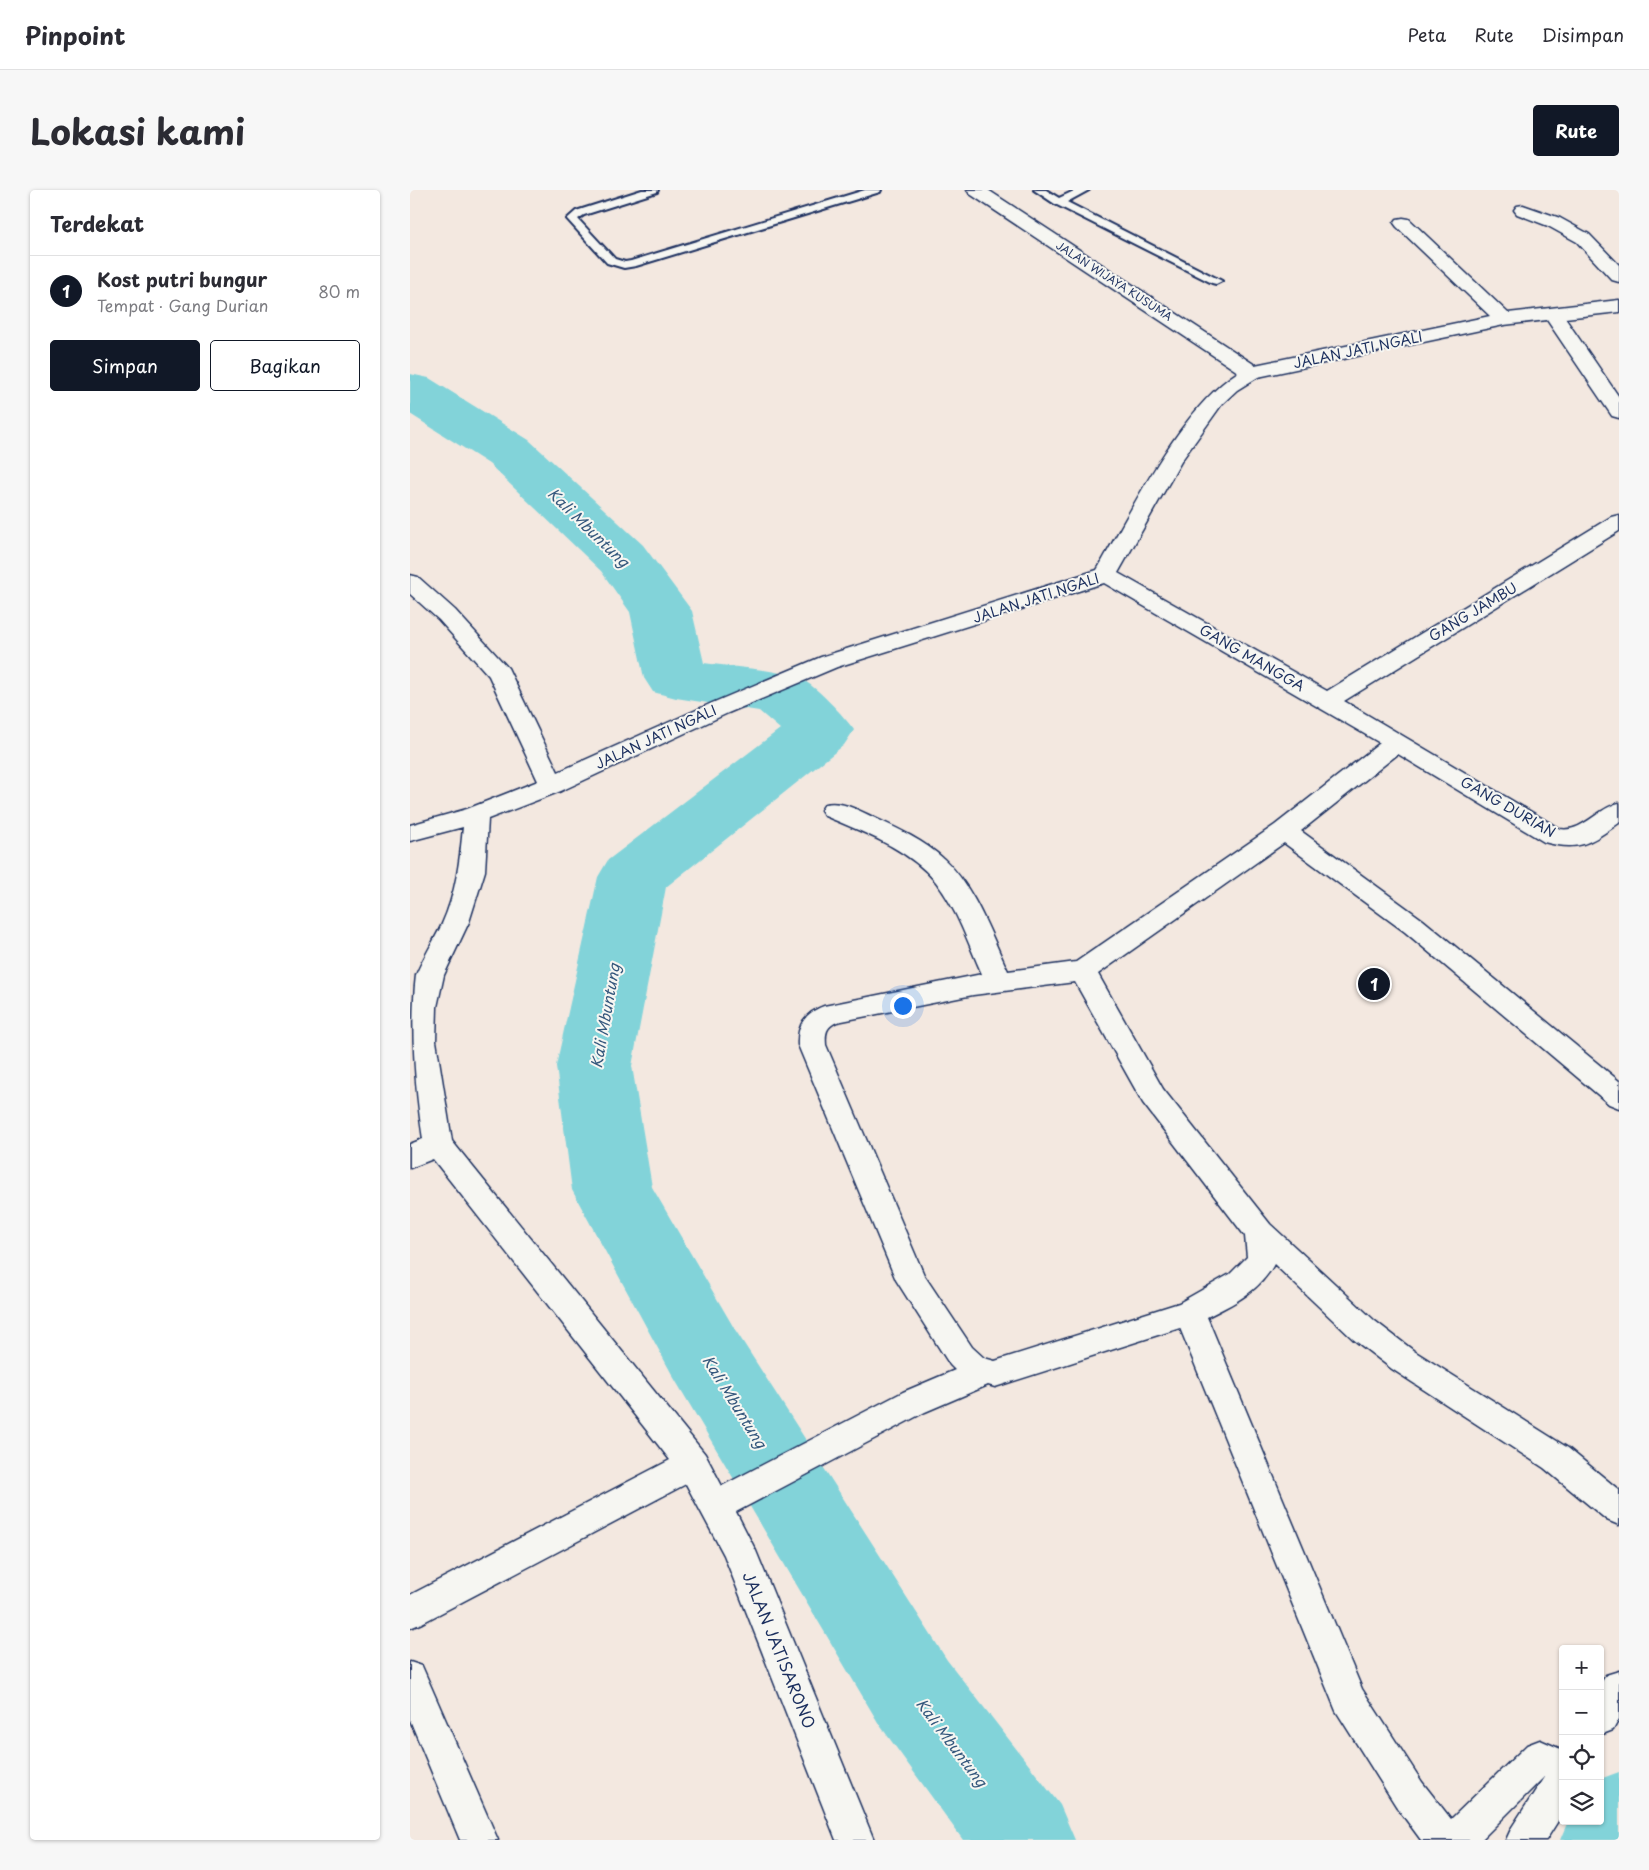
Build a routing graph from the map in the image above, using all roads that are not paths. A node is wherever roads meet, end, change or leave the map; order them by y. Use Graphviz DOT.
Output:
graph roads {
  1 [pos="653,190"];
  2 [pos="876,190"];
  3 [pos="976,190"];
  4 [pos="1039,190"];
  5 [pos="1084,190"];
  6 [pos="1059,202"];
  7 [pos="1523,210"];
  8 [pos="1403,223"];
  9 [pos="1619,276"];
  10 [pos="1216,281"];
  11 [pos="1619,306"];
  12 [pos="1553,314"];
  13 [pos="1504,319"];
  14 [pos="1252,372"];
  15 [pos="1619,412"];
  16 [pos="1619,522"];
  17 [pos="1106,575"];
  18 [pos="410,582"];
  19 [pos="1327,701"];
  20 [pos="1398,742"];
  21 [pos="552,785"];
  22 [pos="834,810"];
  23 [pos="1619,811"];
  24 [pos="476,815"];
  25 [pos="1284,831"];
  26 [pos="410,834"];
  27 [pos="1083,971"];
  28 [pos="999,981"];
  29 [pos="1619,1097"];
  30 [pos="438,1144"];
  31 [pos="410,1157"];
  32 [pos="1258,1232"];
  33 [pos="1189,1312"];
  34 [pos="985,1372"];
  35 [pos="693,1464"];
  36 [pos="728,1500"];
  37 [pos="1619,1510"];
  38 [pos="410,1612"];
  39 [pos="410,1678"];
  40 [pos="1619,1687"];
  41 [pos="1604,1711"];
  42 [pos="1559,1766"];
  43 [pos="1559,1786"];
  44 [pos="479,1840"];
  45 [pos="855,1840"];
  46 [pos="1444,1840"];
  47 [pos="1455,1840"];
  48 [pos="1525,1840"];
  1 -- 2 [label="lane"];
  3 -- 14 [label="street, JALAN WIJAYA KUSUMA"];
  4 -- 6 [label="lane"];
  5 -- 6 [label="lane"];
  6 -- 10 [label="lane"];
  7 -- 9 [label="street"];
  8 -- 13 [label="street"];
  11 -- 12 [label="street, JALAN JATI NGALI"];
  12 -- 13 [label="street, JALAN JATI NGALI"];
  12 -- 15 [label="street"];
  13 -- 14 [label="street, JALAN JATI NGALI"];
  14 -- 17 [label="street, JALAN JATI NGALI"];
  16 -- 19 [label="street, GANG JAMBU"];
  17 -- 19 [label="street, GANG MANGGA"];
  17 -- 21 [label="street, JALAN JATI NGALI"];
  18 -- 21 [label="street"];
  19 -- 20 [label="street, GANG MANGGA"];
  20 -- 23 [label="street, GANG DURIAN"];
  20 -- 25 [label="street"];
  21 -- 24 [label="street, JALAN JATI NGALI"];
  22 -- 28 [label="street"];
  24 -- 26 [label="street, JALAN JATI NGALI"];
  24 -- 30 [label="street"];
  25 -- 27 [label="street"];
  25 -- 29 [label="street"];
  27 -- 28 [label="street"];
  27 -- 32 [label="street"];
  28 -- 34 [label="street"];
  30 -- 31 [label="street"];
  30 -- 35 [label="street, JALAN JATISARONO"];
  32 -- 33 [label="street"];
  32 -- 37 [label="street"];
  33 -- 34 [label="street"];
  33 -- 46 [label="street"];
  34 -- 36 [label="street"];
  35 -- 36 [label="street, JALAN JATISARONO"];
  35 -- 38 [label="street"];
  36 -- 45 [label="street, JALAN JATISARONO"];
  39 -- 44 [label="street"];
  40 -- 41 [label="street"];
  42 -- 47 [label="street"];
  43 -- 48 [label="street"];
}
